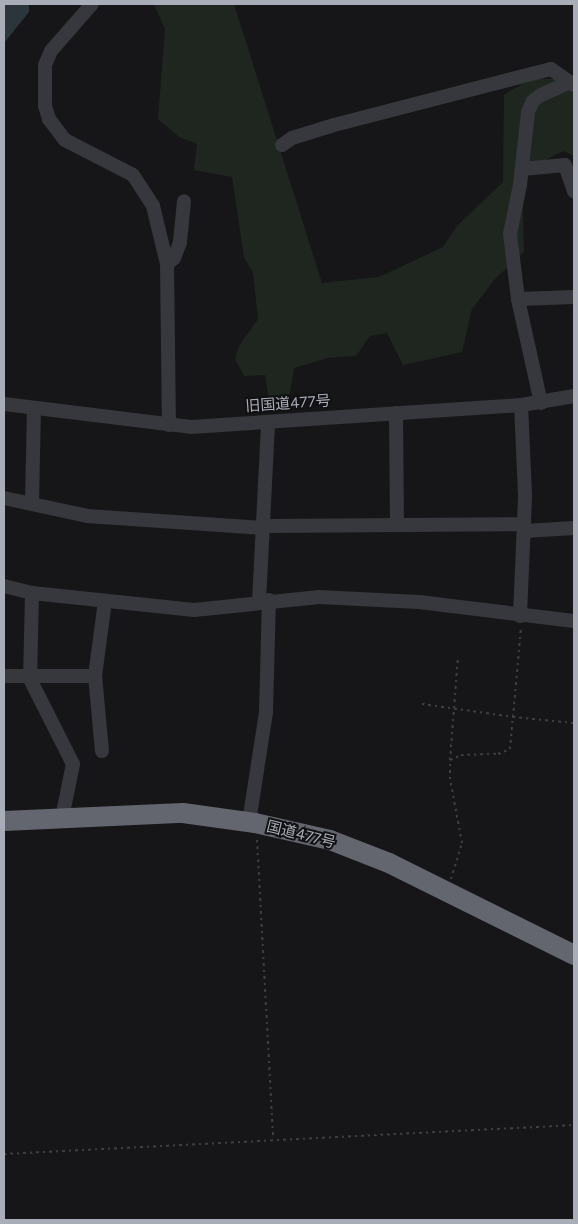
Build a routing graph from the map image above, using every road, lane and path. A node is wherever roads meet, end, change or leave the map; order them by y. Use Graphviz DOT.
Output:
graph roads {
  1 [pos="92,4"];
  2 [pos="572,84"];
  3 [pos="282,145"];
  4 [pos="522,168"];
  5 [pos="574,191"];
  6 [pos="184,201"];
  7 [pos="167,264"];
  8 [pos="574,297"];
  9 [pos="518,299"];
  10 [pos="574,396"];
  11 [pos="541,403"];
  12 [pos="4,404"];
  13 [pos="522,405"];
  14 [pos="34,409"];
  15 [pos="396,413"];
  16 [pos="268,422"];
  17 [pos="169,426"];
  18 [pos="4,498"];
  19 [pos="32,502"];
  20 [pos="398,524"];
  21 [pos="524,525"];
  22 [pos="264,527"];
  23 [pos="574,528"];
  24 [pos="4,586"];
  25 [pos="32,593"];
  26 [pos="105,601"];
  27 [pos="264,601"];
  28 [pos="521,616"];
  29 [pos="574,621"];
  30 [pos="458,657"];
  31 [pos="4,676"];
  32 [pos="95,676"];
  33 [pos="30,679"];
  34 [pos="422,704"];
  35 [pos="455,709"];
  36 [pos="513,717"];
  37 [pos="574,723"];
  38 [pos="102,751"];
  39 [pos="450,760"];
  40 [pos="62,818"];
  41 [pos="4,821"];
  42 [pos="252,823"];
  43 [pos="446,890"];
  44 [pos="574,955"];
  45 [pos="574,1125"];
  46 [pos="273,1140"];
  47 [pos="4,1154"];
  1 -- 7 [label="street"];
  2 -- 3 [label="street"];
  2 -- 4 [label="street"];
  4 -- 5 [label="street"];
  4 -- 9 [label="street"];
  6 -- 7 [label="street"];
  7 -- 17 [label="street"];
  8 -- 9 [label="street"];
  9 -- 11 [label="street"];
  10 -- 11 [label="street, 旧国道477号"];
  11 -- 13 [label="street, 旧国道477号"];
  12 -- 14 [label="street, 旧国道477号"];
  13 -- 15 [label="street, 旧国道477号"];
  13 -- 21 [label="street"];
  14 -- 17 [label="street, 旧国道477号"];
  14 -- 19 [label="street"];
  15 -- 16 [label="street, 旧国道477号"];
  15 -- 20 [label="street"];
  16 -- 17 [label="street, 旧国道477号"];
  16 -- 22 [label="street"];
  18 -- 19 [label="street"];
  19 -- 22 [label="street"];
  20 -- 21 [label="street"];
  20 -- 22 [label="street"];
  21 -- 23 [label="street"];
  21 -- 28 [label="street"];
  22 -- 27 [label="street"];
  24 -- 25 [label="street"];
  25 -- 26 [label="street"];
  25 -- 33 [label="street"];
  26 -- 27 [label="street"];
  26 -- 32 [label="street"];
  27 -- 28 [label="street"];
  27 -- 42 [label="street"];
  28 -- 29 [label="street"];
  28 -- 36 [label="path"];
  30 -- 35 [label="path"];
  31 -- 33 [label="street"];
  32 -- 33 [label="street"];
  32 -- 38 [label="street"];
  33 -- 40 [label="street"];
  34 -- 35 [label="path"];
  35 -- 36 [label="path"];
  35 -- 39 [label="path"];
  36 -- 37 [label="path"];
  36 -- 39 [label="path"];
  39 -- 43 [label="path"];
  40 -- 41 [label="highway, 国道477号"];
  40 -- 42 [label="highway, 国道477号"];
  42 -- 43 [label="highway, 国道477号"];
  42 -- 46 [label="path"];
  43 -- 44 [label="highway, 国道477号"];
  45 -- 46 [label="path"];
  46 -- 47 [label="path"];
}
